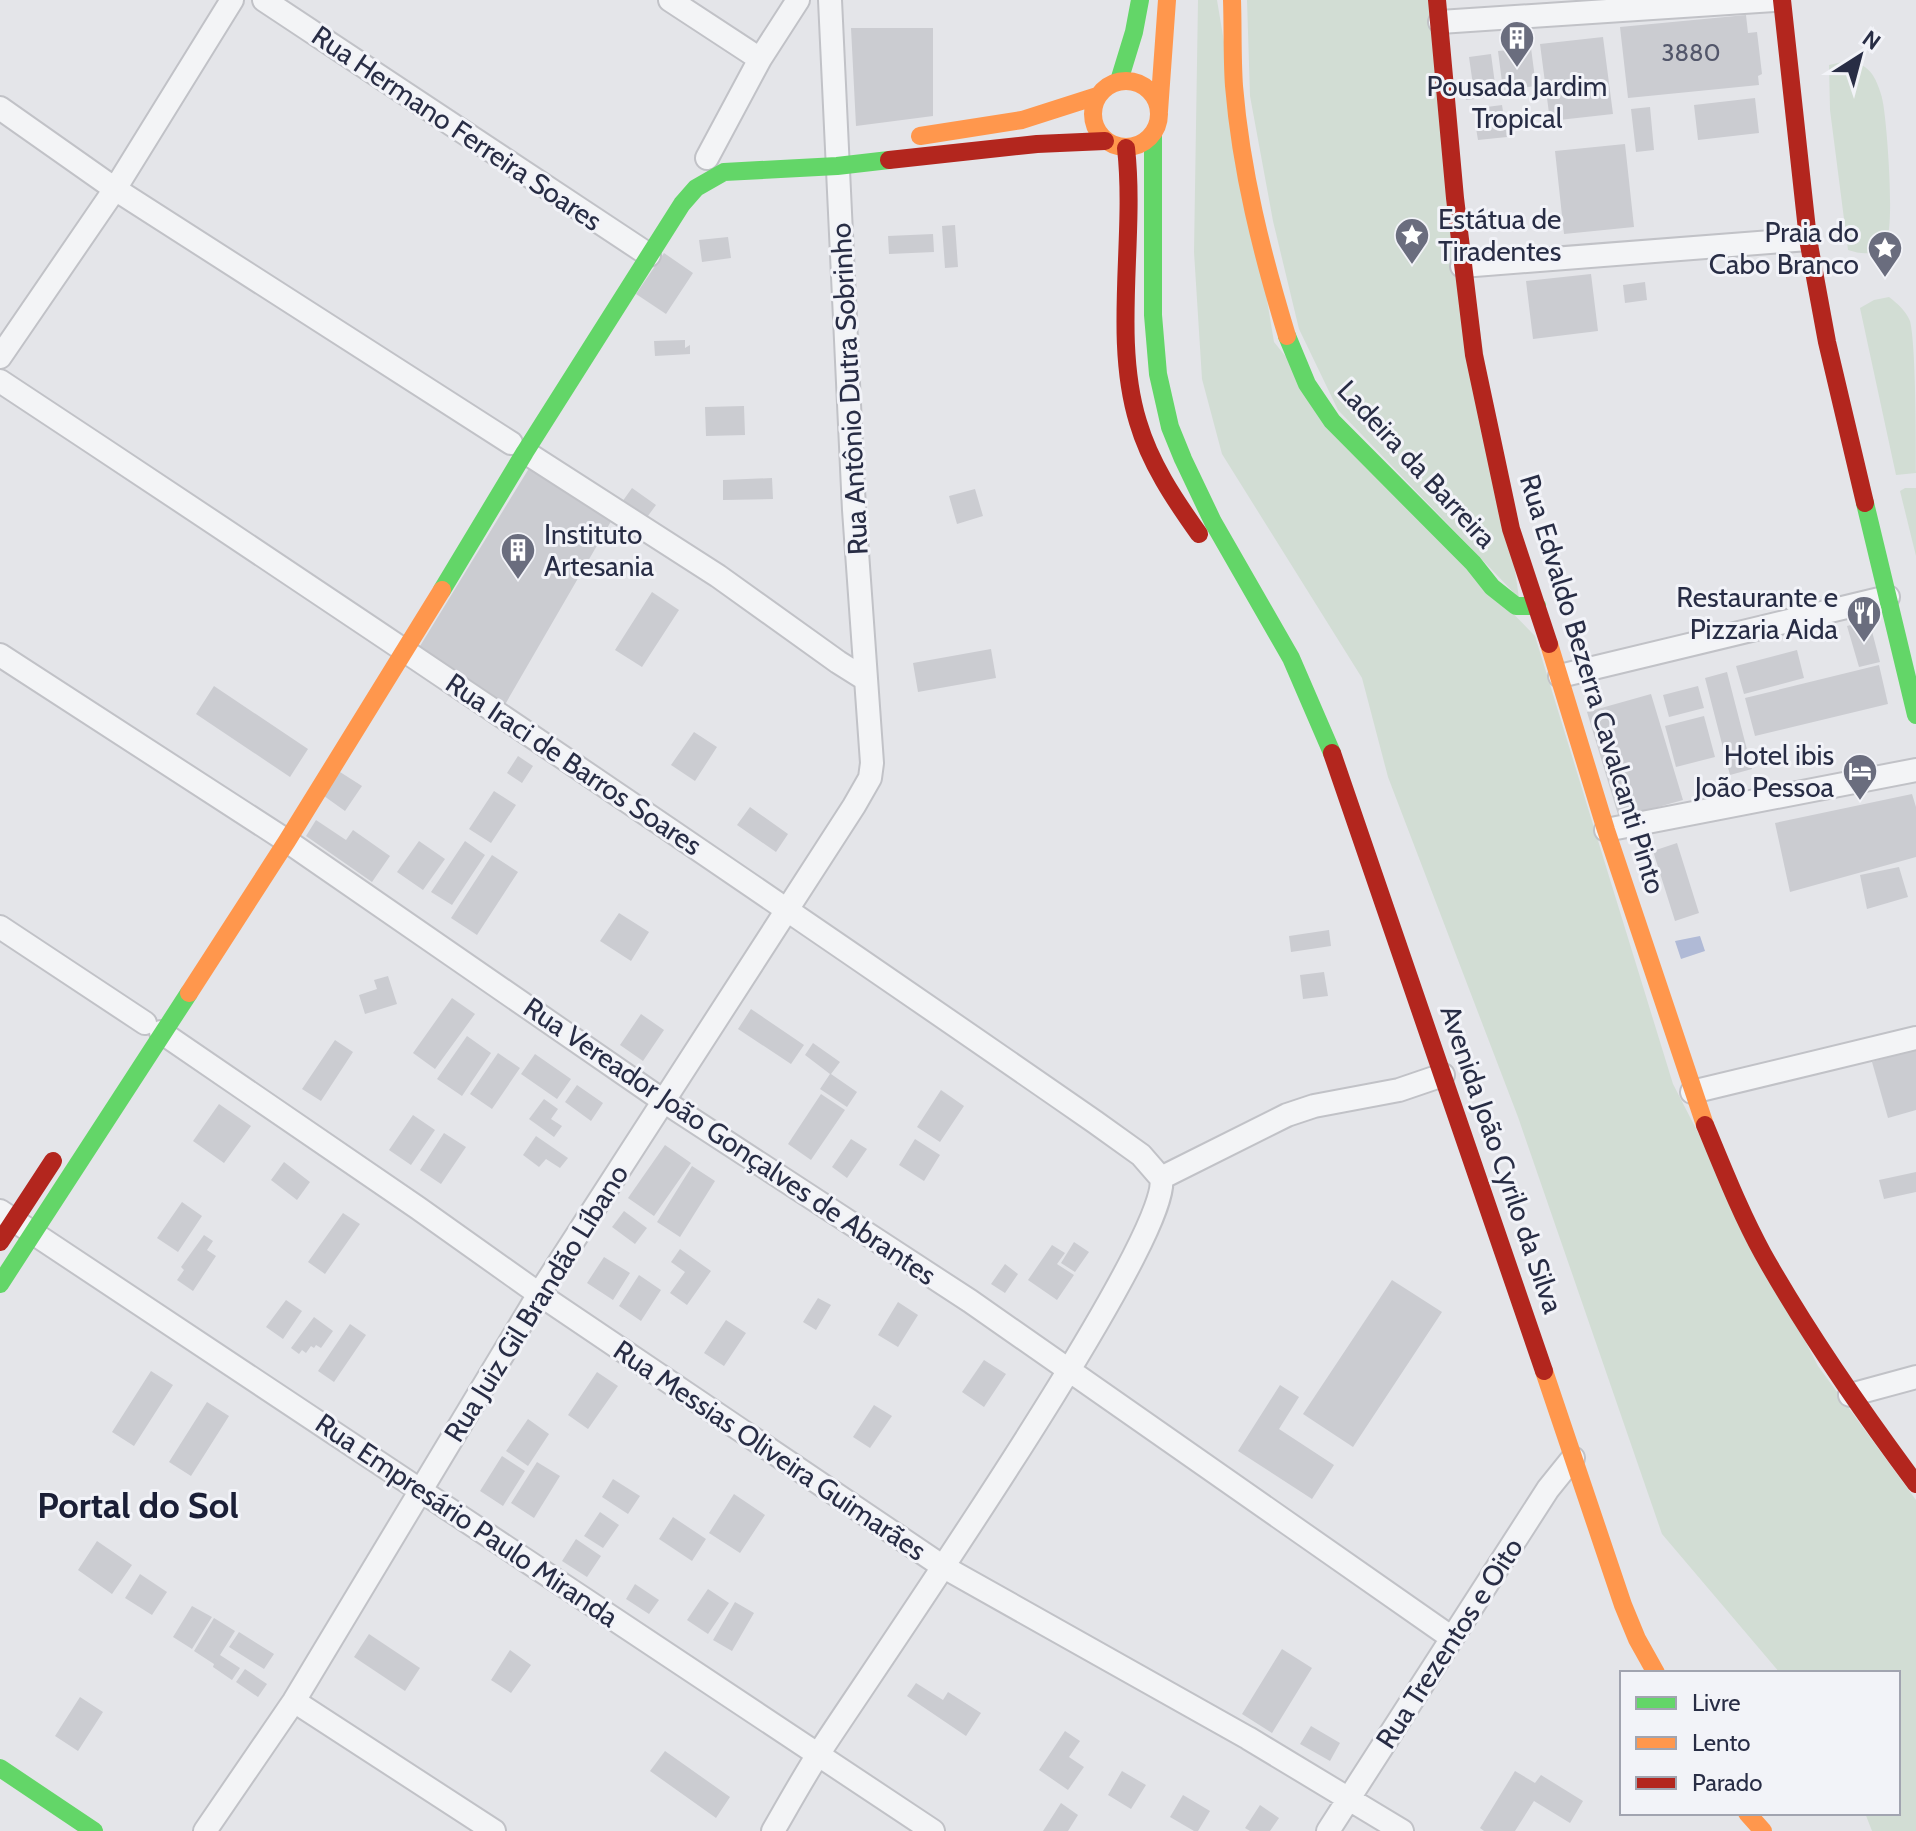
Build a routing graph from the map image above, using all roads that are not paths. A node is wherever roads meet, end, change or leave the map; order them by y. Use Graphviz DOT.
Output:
graph roads {
  1 [pos="232,0"];
  2 [pos="264,0"];
  3 [pos="670,0"];
  4 [pos="798,0"];
  5 [pos="830,0"];
  6 [pos="1140,0"];
  7 [pos="1167,0"];
  8 [pos="1232,0"];
  9 [pos="1774,0"];
  10 [pos="1782,0"];
  11 [pos="1439,11"];
  12 [pos="760,59"];
  13 [pos="1119,81"];
  14 [pos="1097,96"];
  15 [pos="0,108"];
  16 [pos="1159,111"];
  17 [pos="1153,134"];
  18 [pos="902,139"];
  19 [pos="1105,141"];
  20 [pos="1126,148"];
  21 [pos="836,151"];
  22 [pos="732,153"];
  23 [pos="701,162"];
  24 [pos="673,187"];
  25 [pos="115,189"];
  26 [pos="657,210"];
  27 [pos="1808,239"];
  28 [pos="636,248"];
  29 [pos="1462,266"];
  30 [pos="0,357"];
  31 [pos="559,364"];
  32 [pos="0,381"];
  33 [pos="518,448"];
  34 [pos="1888,597"];
  35 [pos="1537,606"];
  36 [pos="399,645"];
  37 [pos="0,655"];
  38 [pos="1292,664"];
  39 [pos="1560,676"];
  40 [pos="865,679"];
  41 [pos="1916,715"];
  42 [pos="327,741"];
  43 [pos="1916,770"];
  44 [pos="870,778"];
  45 [pos="1606,830"];
  46 [pos="275,833"];
  47 [pos="785,908"];
  48 [pos="0,927"];
  49 [pos="149,1025"];
  50 [pos="1916,1038"];
  51 [pos="1443,1075"];
  52 [pos="1692,1092"];
  53 [pos="662,1100"];
  54 [pos="66,1141"];
  55 [pos="1161,1178"];
  56 [pos="7,1216"];
  57 [pos="33,1233"];
  58 [pos="0,1242"];
  59 [pos="0,1284"];
  60 [pos="539,1294"];
  61 [pos="1069,1369"];
  62 [pos="1916,1377"];
  63 [pos="1850,1395"];
  64 [pos="1573,1458"];
  65 [pos="1916,1484"];
  66 [pos="422,1490"];
  67 [pos="942,1566"];
  68 [pos="1452,1638"];
  69 [pos="1655,1671"];
  70 [pos="294,1701"];
  71 [pos="818,1756"];
  72 [pos="0,1768"];
  73 [pos="1348,1798"];
  74 [pos="1749,1815"];
  75 [pos="94,1831"];
  76 [pos="205,1831"];
  77 [pos="494,1831"];
  78 [pos="773,1831"];
  79 [pos="933,1831"];
  80 [pos="1328,1831"];
  81 [pos="1402,1831"];
  82 [pos="1763,1831"];
  1 -- 25 [label="street"];
  2 -- 28 [label="street, Rua Hermano Ferreira Soares"];
  3 -- 12 [label="street"];
  4 -- 12 [label="street"];
  5 -- 21 [label="street, Rua Antônio Dutra Sobrinho"];
  6 -- 13 [label="main road"];
  7 -- 16 [label="main road, Avenida João Cyrilo da Silva"];
  8 -- 35 [label="main road, Ladeira da Barreira"];
  9 -- 11 [label="street"];
  10 -- 27 [label="main road"];
  11 -- 29 [label="main road, Rua Edvaldo Bezerra Cavalcanti Pinto"];
  12 -- 23 [label="street"];
  13 -- 14 [label="main road"];
  13 -- 16 [label="main road"];
  14 -- 18 [label="main road"];
  14 -- 19 [label="main road"];
  15 -- 25 [label="street"];
  16 -- 17 [label="main road, Avenida João Cyrilo da Silva"];
  17 -- 20 [label="main road"];
  17 -- 38 [label="main road, Avenida João Cyrilo da Silva"];
  19 -- 20 [label="main road"];
  19 -- 21 [label="main road"];
  20 -- 38 [label="main road, Avenida João Cyrilo da Silva"];
  21 -- 28 [label="main road"];
  21 -- 40 [label="street, Rua Antônio Dutra Sobrinho"];
  22 -- 23 [label="main road"];
  24 -- 26 [label="main road"];
  25 -- 30 [label="street"];
  25 -- 33 [label="street"];
  27 -- 29 [label="street"];
  27 -- 34 [label="main road"];
  28 -- 33 [label="main road"];
  29 -- 35 [label="main road, Rua Edvaldo Bezerra Cavalcanti Pinto"];
  31 -- 33 [label="main road"];
  32 -- 36 [label="street, Rua Iraci de Barros Soares"];
  33 -- 36 [label="main road"];
  33 -- 40 [label="street"];
  34 -- 39 [label="street"];
  34 -- 41 [label="main road"];
  35 -- 39 [label="main road, Rua Edvaldo Bezerra Cavalcanti Pinto"];
  36 -- 42 [label="main road"];
  36 -- 46 [label="main road"];
  36 -- 47 [label="street, Rua Iraci de Barros Soares"];
  37 -- 46 [label="street, Rua Vereador João Gonçalves de Abrantes"];
  38 -- 51 [label="main road, Avenida João Cyrilo da Silva"];
  39 -- 45 [label="main road, Rua Edvaldo Bezerra Cavalcanti Pinto"];
  40 -- 44 [label="street, Rua Antônio Dutra Sobrinho"];
  43 -- 45 [label="street"];
  44 -- 47 [label="street, Rua Juiz Gil Brandão Líbano"];
  45 -- 52 [label="main road, Rua Edvaldo Bezerra Cavalcanti Pinto"];
  46 -- 49 [label="main road"];
  46 -- 53 [label="street, Rua Vereador João Gonçalves de Abrantes"];
  47 -- 53 [label="street, Rua Juiz Gil Brandão Líbano"];
  47 -- 55 [label="street, Rua Iraci de Barros Soares"];
  48 -- 49 [label="street, Rua Messias Oliveira Guimarães"];
  49 -- 57 [label="main road"];
  49 -- 60 [label="street, Rua Messias Oliveira Guimarães"];
  50 -- 52 [label="street"];
  51 -- 55 [label="street"];
  51 -- 64 [label="main road, Avenida João Cyrilo da Silva"];
  52 -- 63 [label="main road, Rua Edvaldo Bezerra Cavalcanti Pinto"];
  53 -- 60 [label="street, Rua Juiz Gil Brandão Líbano"];
  53 -- 61 [label="street, Rua Vereador João Gonçalves de Abrantes"];
  54 -- 56 [label="main road"];
  55 -- 61 [label="street"];
  56 -- 57 [label="street, Rua Empresário Paulo Miranda"];
  56 -- 58 [label="main road"];
  57 -- 59 [label="main road"];
  57 -- 66 [label="street, Rua Empresário Paulo Miranda"];
  60 -- 66 [label="street, Rua Juiz Gil Brandão Líbano"];
  60 -- 67 [label="street, Rua Messias Oliveira Guimarães"];
  61 -- 67 [label="street"];
  61 -- 68 [label="street, Rua Vereador João Gonçalves de Abrantes"];
  62 -- 63 [label="street"];
  63 -- 65 [label="main road, Rua Edvaldo Bezerra Cavalcanti Pinto"];
  64 -- 68 [label="street, Rua Trezentos e Oito"];
  64 -- 69 [label="main road, Avenida João Cyrilo da Silva"];
  66 -- 70 [label="street, Rua Juiz Gil Brandão Líbano"];
  66 -- 71 [label="street, Rua Empresário Paulo Miranda"];
  67 -- 71 [label="street"];
  67 -- 73 [label="street, Rua Messias Oliveira Guimarães"];
  68 -- 73 [label="street, Rua Trezentos e Oito"];
  70 -- 76 [label="street, Rua Juiz Gil Brandão Líbano"];
  70 -- 77 [label="street"];
  71 -- 78 [label="street"];
  71 -- 79 [label="street, Rua Empresário Paulo Miranda"];
  72 -- 75 [label="main road"];
  73 -- 80 [label="street, Rua Trezentos e Oito"];
  73 -- 81 [label="street, Rua Messias Oliveira Guimarães"];
  74 -- 82 [label="main road"];
}
